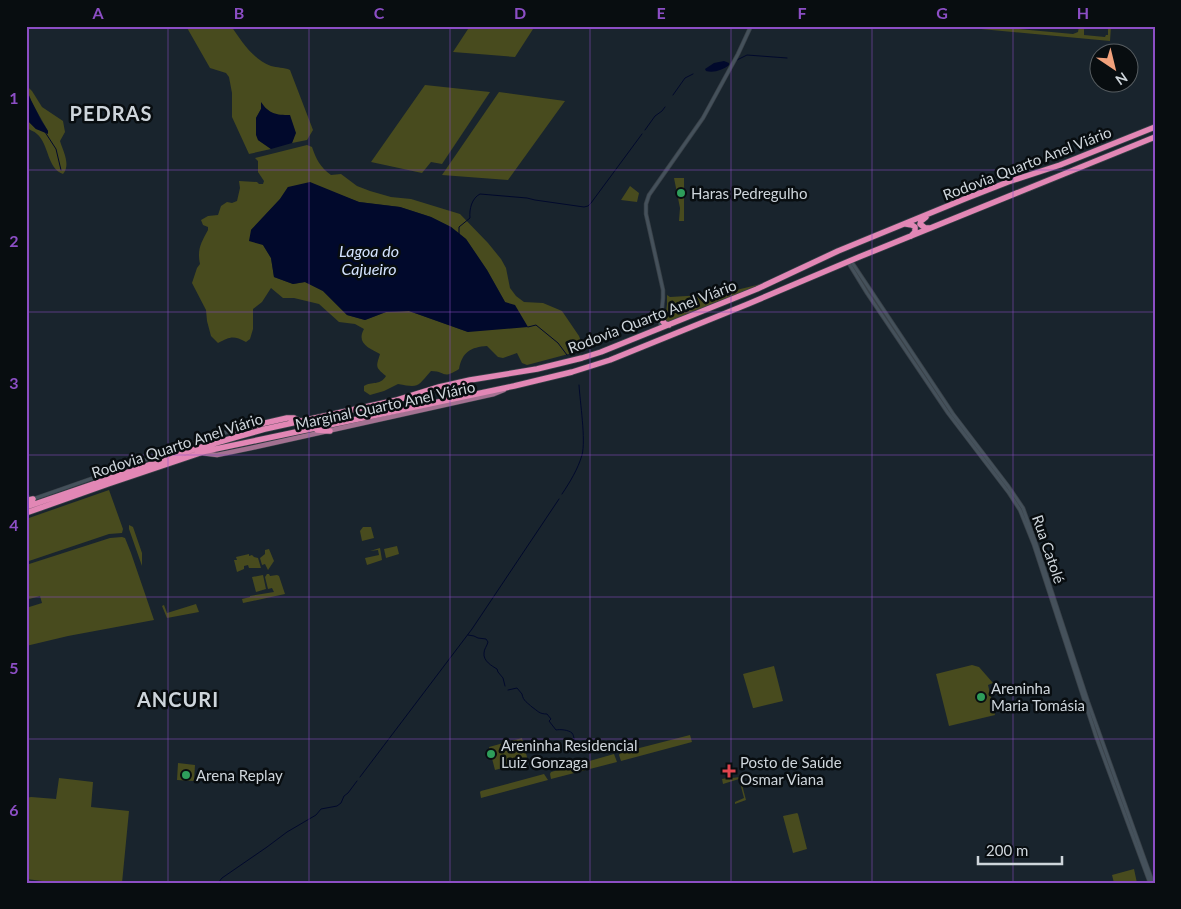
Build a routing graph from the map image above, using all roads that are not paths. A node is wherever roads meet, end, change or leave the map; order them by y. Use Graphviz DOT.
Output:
graph roads {
  1 [pos="751,26"];
  2 [pos="1155,127"];
  3 [pos="1155,138"];
  4 [pos="1104,148"];
  5 [pos="1108,156"];
  6 [pos="936,210"];
  7 [pos="902,224"];
  8 [pos="931,228"];
  9 [pos="911,236"];
  10 [pos="849,261"];
  11 [pos="661,319"];
  12 [pos="683,319"];
  13 [pos="669,325"];
  14 [pos="660,329"];
  15 [pos="687,329"];
  16 [pos="630,341"];
  17 [pos="632,351"];
  18 [pos="470,380"];
  19 [pos="514,386"];
  20 [pos="471,395"];
  21 [pos="307,430"];
  22 [pos="330,430"];
  23 [pos="231,434"];
  24 [pos="235,445"];
  25 [pos="201,453"];
  26 [pos="26,497"];
  27 [pos="33,499"];
  28 [pos="26,501"];
  29 [pos="26,507"];
  30 [pos="26,513"];
  31 [pos="26,882"];
  32 [pos="30,883"];
  33 [pos="1151,883"];
  1 -- 11 [label="street"];
  2 -- 4 [label="highway, Rodovia Quarto Anel Viário"];
  3 -- 5 [label="highway, Rodovia Quarto Anel Viário"];
  4 -- 5 [label="highway"];
  4 -- 6 [label="highway, Rodovia Quarto Anel Viário"];
  5 -- 8 [label="highway, Rodovia Quarto Anel Viário"];
  6 -- 7 [label="highway, Rodovia Quarto Anel Viário"];
  6 -- 8 [label="highway"];
  7 -- 9 [label="highway"];
  7 -- 12 [label="highway, Rodovia Quarto Anel Viário"];
  8 -- 9 [label="highway, Rodovia Quarto Anel Viário"];
  9 -- 10 [label="highway, Rodovia Quarto Anel Viário"];
  10 -- 15 [label="highway, Rodovia Quarto Anel Viário"];
  10 -- 33 [label="street, Rua Catolé"];
  11 -- 13 [label="highway"];
  11 -- 14 [label="street"];
  12 -- 13 [label="highway, Rodovia Quarto Anel Viário"];
  12 -- 15 [label="highway"];
  13 -- 14 [label="highway, Rodovia Quarto Anel Viário"];
  14 -- 16 [label="highway, Rodovia Quarto Anel Viário"];
  15 -- 17 [label="highway, Rodovia Quarto Anel Viário"];
  16 -- 17 [label="highway"];
  16 -- 18 [label="highway, Rodovia Quarto Anel Viário"];
  17 -- 19 [label="highway, Rodovia Quarto Anel Viário"];
  18 -- 20 [label="highway"];
  18 -- 23 [label="highway, Rodovia Quarto Anel Viário"];
  19 -- 20 [label="highway, Rodovia Quarto Anel Viário"];
  19 -- 22 [label="main road, Marginal Quarto Anel Viário"];
  20 -- 21 [label="highway, Rodovia Quarto Anel Viário"];
  21 -- 22 [label="highway"];
  21 -- 24 [label="highway, Rodovia Quarto Anel Viário"];
  22 -- 25 [label="main road, Marginal Quarto Anel Viário"];
  23 -- 24 [label="highway"];
  23 -- 27 [label="street"];
  23 -- 29 [label="highway, Rodovia Quarto Anel Viário"];
  24 -- 25 [label="highway, Rodovia Quarto Anel Viário"];
  25 -- 30 [label="highway, Rodovia Quarto Anel Viário"];
  26 -- 27 [label="street"];
  27 -- 28 [label="highway"];
  31 -- 32 [label="street"];
}
